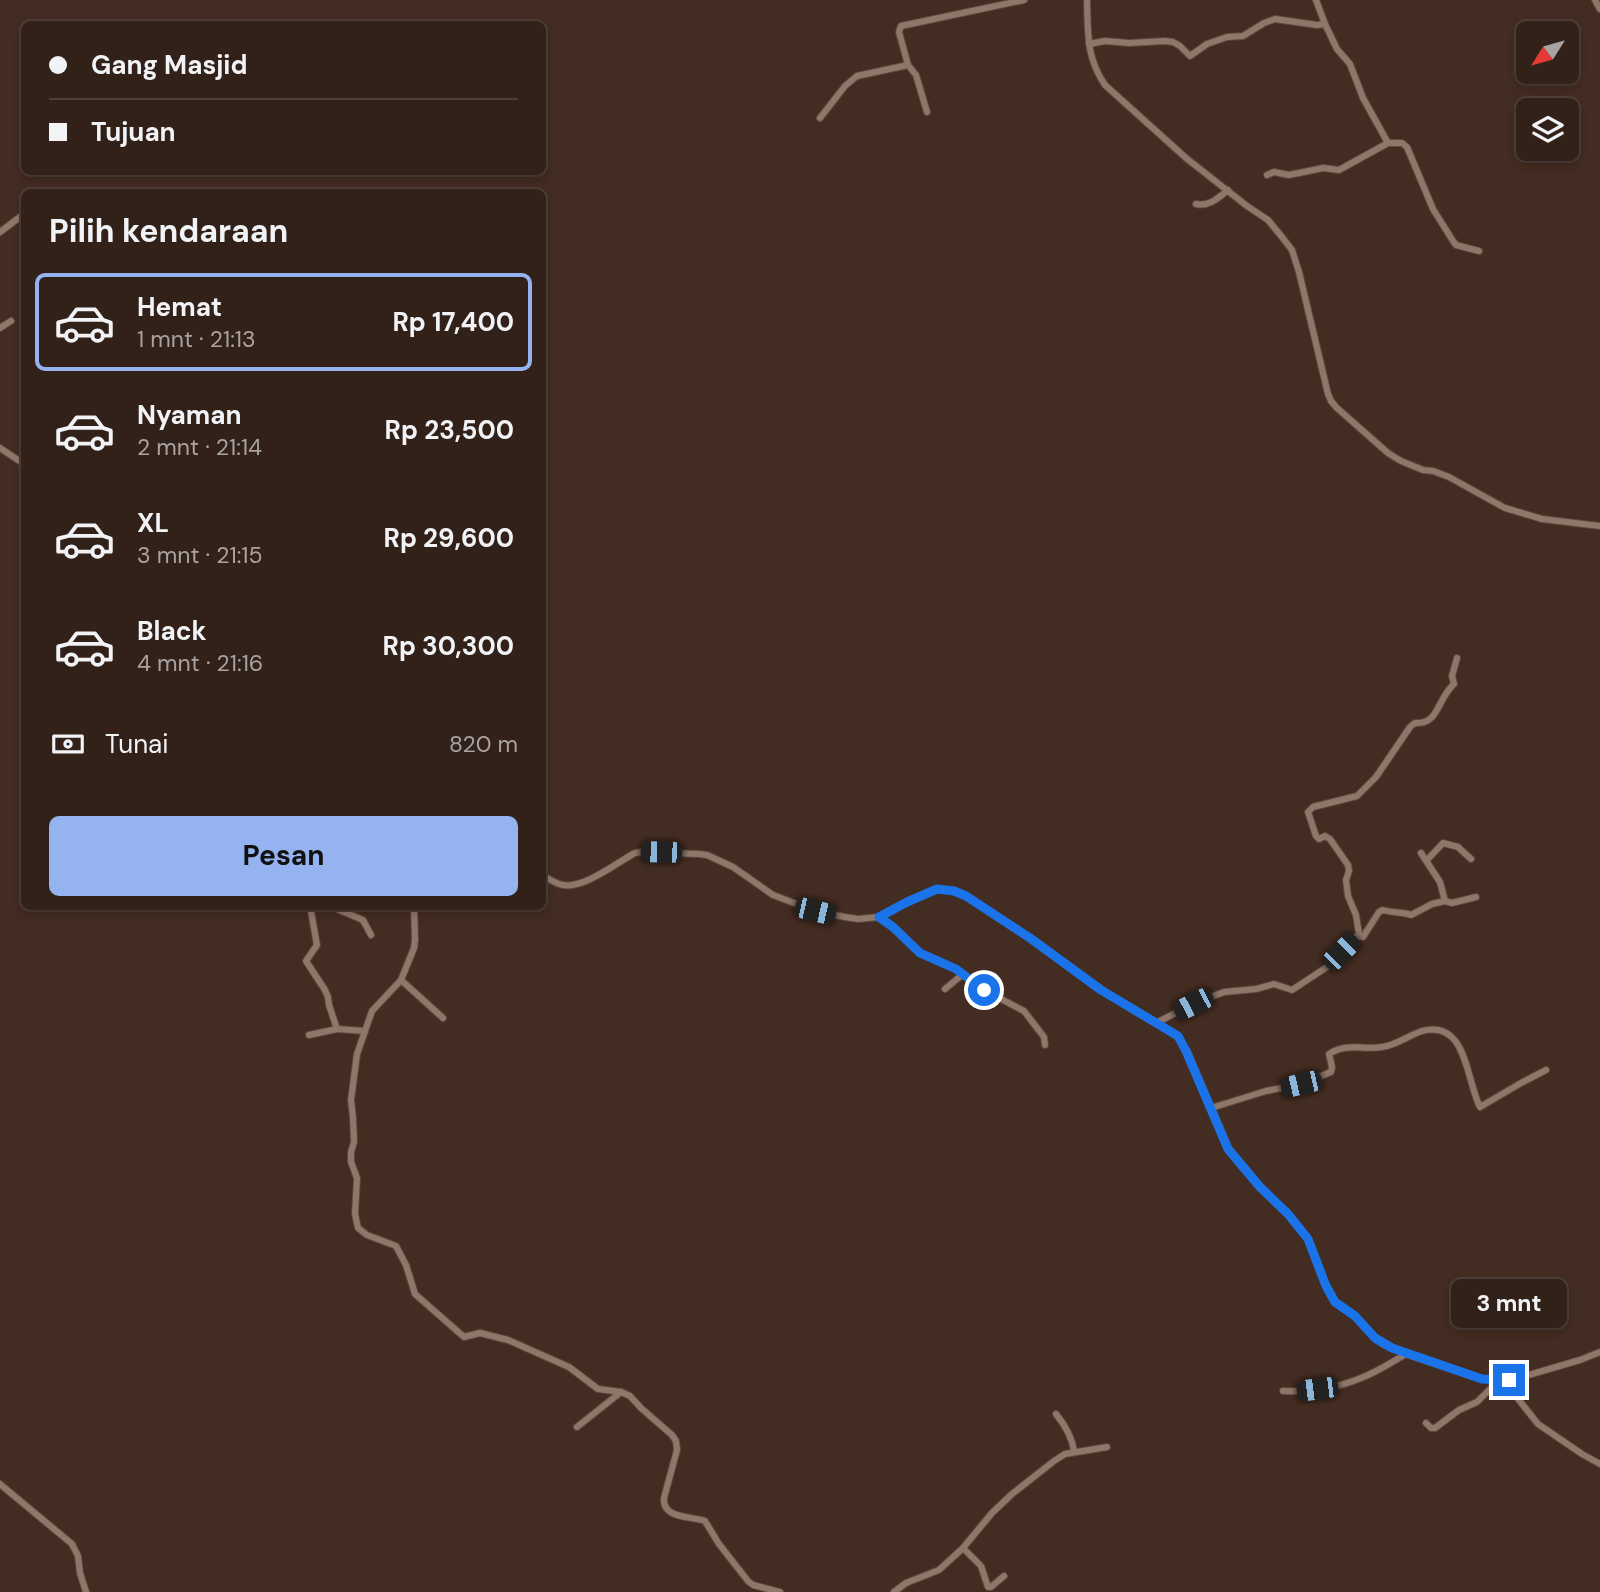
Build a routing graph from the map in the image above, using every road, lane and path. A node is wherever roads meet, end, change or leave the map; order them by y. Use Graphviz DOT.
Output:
graph roads {
  1 [pos="1024,0"];
  2 [pos="1087,0"];
  3 [pos="1316,0"];
  4 [pos="1595,0"];
  5 [pos="1600,9"];
  6 [pos="1325,24"];
  7 [pos="1089,44"];
  8 [pos="908,65"];
  9 [pos="927,112"];
  10 [pos="820,118"];
  11 [pos="1388,143"];
  12 [pos="1267,175"];
  13 [pos="1228,190"];
  14 [pos="1196,204"];
  15 [pos="21,216"];
  16 [pos="0,232"];
  17 [pos="1479,251"];
  18 [pos="11,321"];
  19 [pos="0,328"];
  20 [pos="0,448"];
  21 [pos="21,462"];
  22 [pos="1600,526"];
  23 [pos="1457,658"];
  24 [pos="1421,853"];
  25 [pos="1471,859"];
  26 [pos="1427,860"];
  27 [pos="546,878"];
  28 [pos="1476,897"];
  29 [pos="1445,901"];
  30 [pos="311,910"];
  31 [pos="339,910"];
  32 [pos="414,910"];
  33 [pos="879,917"];
  34 [pos="371,935"];
  35 [pos="1357,936"];
  36 [pos="963,974"];
  37 [pos="401,980"];
  38 [pos="945,989"];
  39 [pos="443,1018"];
  40 [pos="1156,1023"];
  41 [pos="337,1028"];
  42 [pos="365,1031"];
  43 [pos="309,1035"];
  44 [pos="1045,1045"];
  45 [pos="1546,1070"];
  46 [pos="1211,1108"];
  47 [pos="1600,1352"];
  48 [pos="1406,1354"];
  49 [pos="1501,1380"];
  50 [pos="1283,1391"];
  51 [pos="621,1392"];
  52 [pos="1056,1414"];
  53 [pos="1426,1423"];
  54 [pos="577,1427"];
  55 [pos="1107,1447"];
  56 [pos="1074,1451"];
  57 [pos="1600,1464"];
  58 [pos="0,1484"];
  59 [pos="963,1548"];
  60 [pos="1004,1576"];
  61 [pos="86,1592"];
  62 [pos="779,1592"];
  63 [pos="894,1592"];
  1 -- 8 [label="street"];
  2 -- 7 [label="street"];
  3 -- 6 [label="street"];
  4 -- 5 [label="street"];
  6 -- 7 [label="street"];
  6 -- 11 [label="street"];
  7 -- 13 [label="street"];
  8 -- 9 [label="street"];
  8 -- 10 [label="street"];
  11 -- 12 [label="street"];
  11 -- 17 [label="street"];
  13 -- 14 [label="street"];
  13 -- 22 [label="street"];
  15 -- 16 [label="street"];
  18 -- 19 [label="street"];
  20 -- 21 [label="street"];
  23 -- 35 [label="street"];
  24 -- 26 [label="street"];
  25 -- 26 [label="street"];
  26 -- 29 [label="street"];
  27 -- 33 [label="street"];
  28 -- 29 [label="street"];
  29 -- 35 [label="street"];
  30 -- 41 [label="street"];
  31 -- 34 [label="street"];
  32 -- 37 [label="street"];
  33 -- 36 [label="street"];
  33 -- 40 [label="street"];
  35 -- 40 [label="street"];
  36 -- 38 [label="street"];
  36 -- 44 [label="street"];
  37 -- 39 [label="street"];
  37 -- 42 [label="street"];
  40 -- 46 [label="street"];
  41 -- 42 [label="street"];
  41 -- 43 [label="street"];
  42 -- 51 [label="street"];
  45 -- 46 [label="street"];
  46 -- 48 [label="street"];
  47 -- 49 [label="street"];
  48 -- 49 [label="street"];
  48 -- 50 [label="street"];
  49 -- 53 [label="street"];
  49 -- 57 [label="street"];
  51 -- 54 [label="street"];
  51 -- 62 [label="street"];
  52 -- 56 [label="street"];
  55 -- 56 [label="street"];
  56 -- 59 [label="street"];
  58 -- 61 [label="street"];
  59 -- 60 [label="street"];
  59 -- 63 [label="street"];
}
